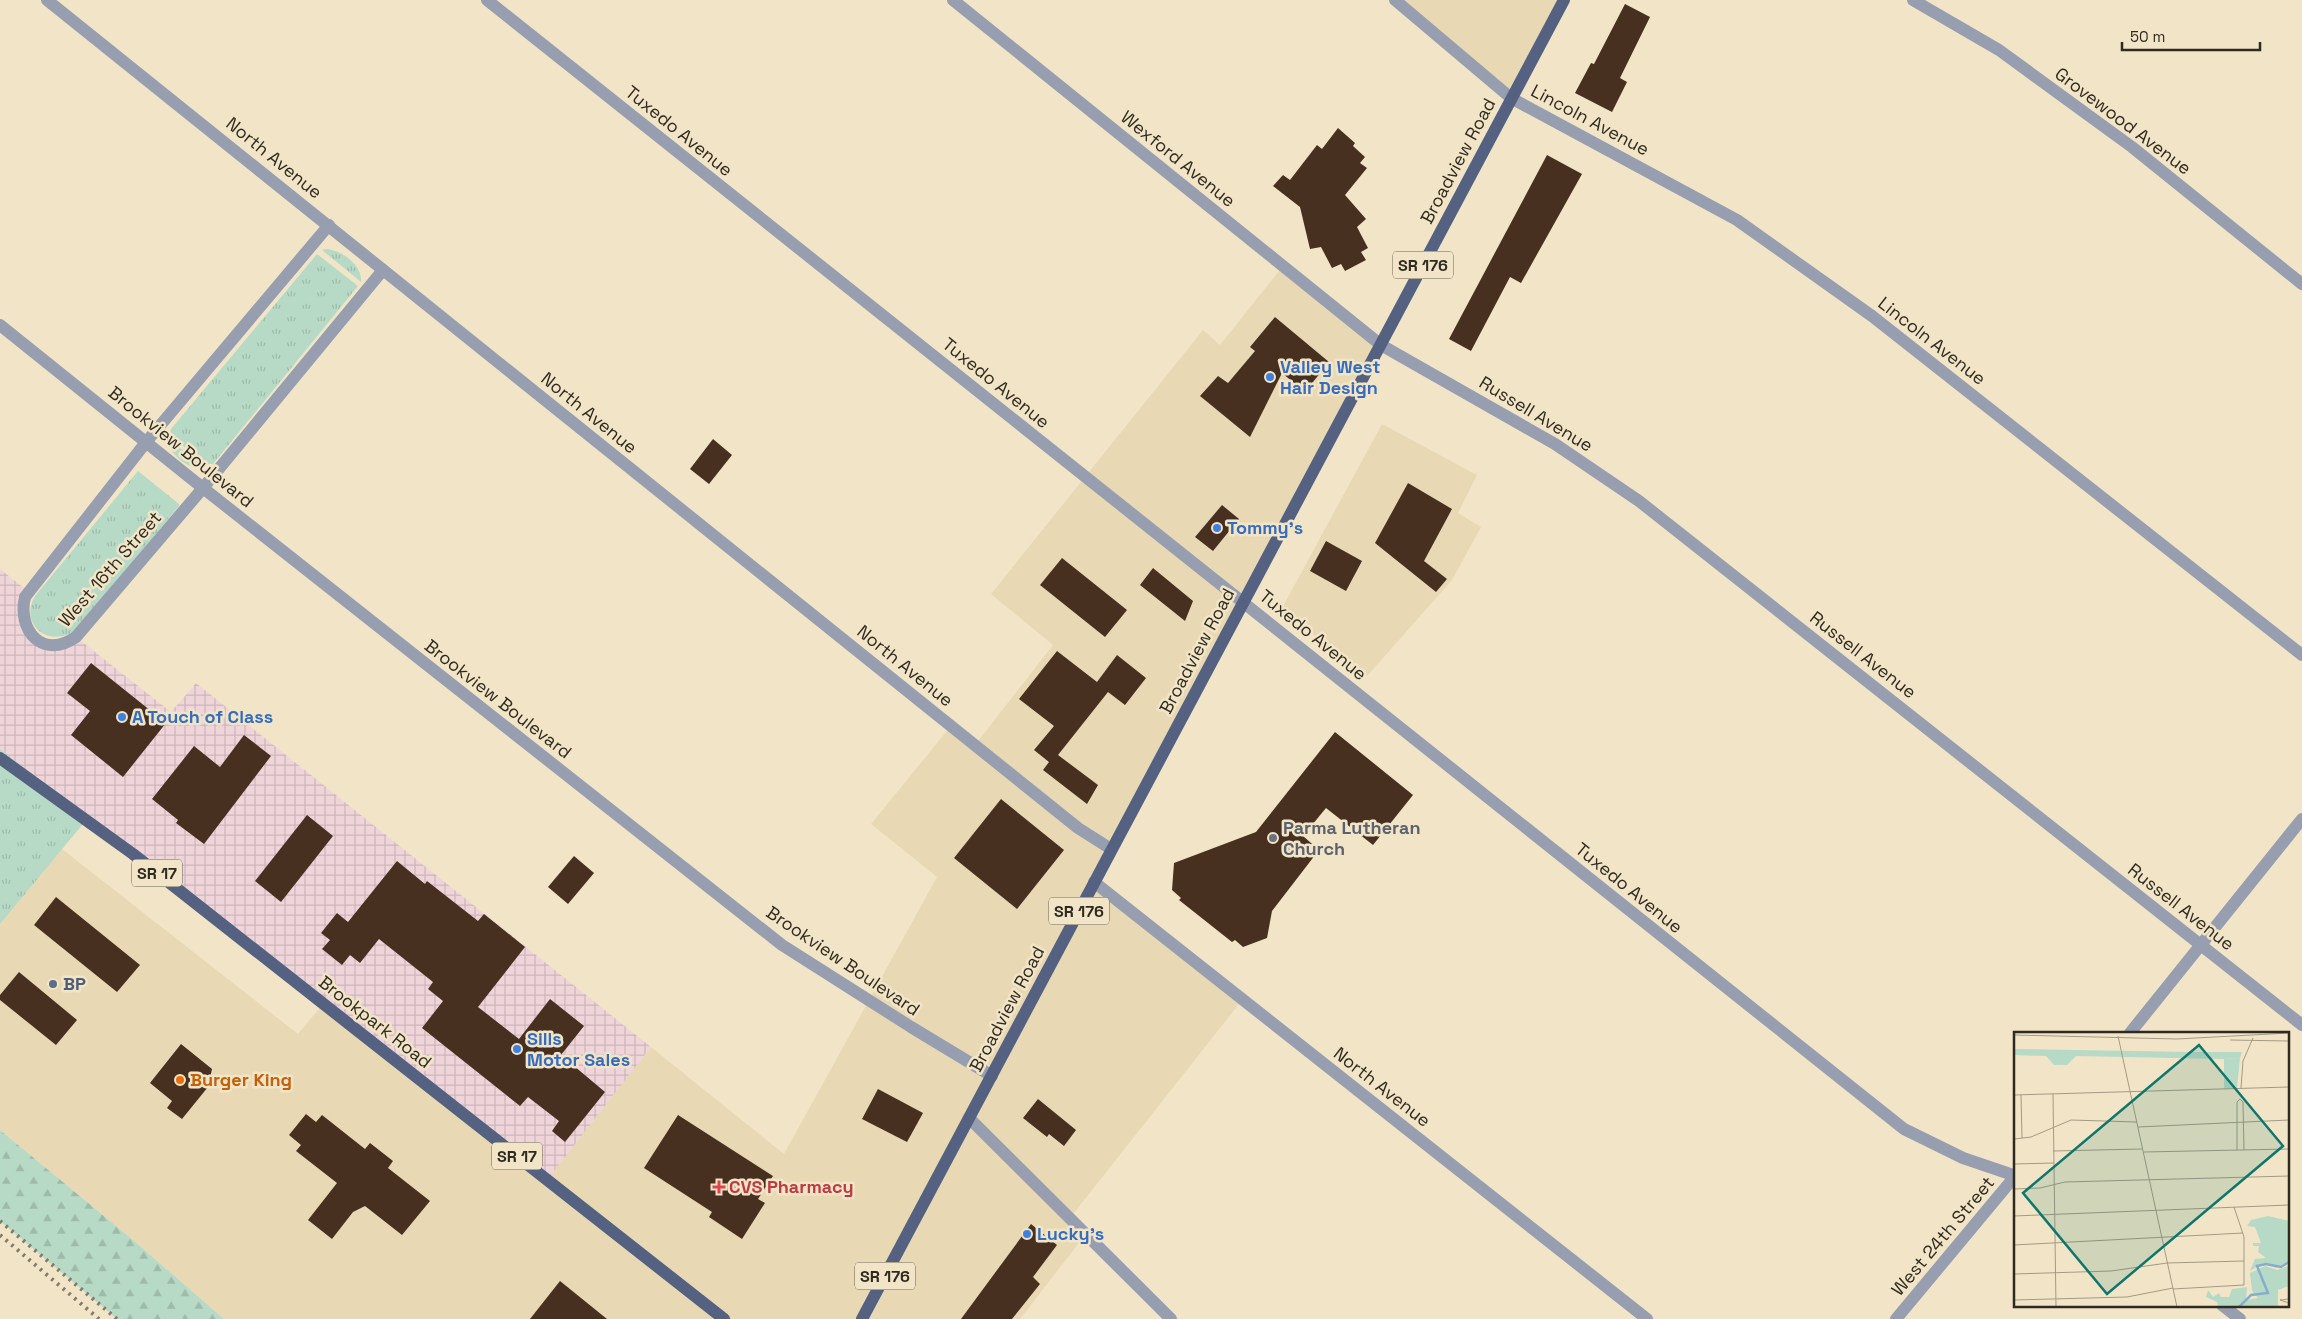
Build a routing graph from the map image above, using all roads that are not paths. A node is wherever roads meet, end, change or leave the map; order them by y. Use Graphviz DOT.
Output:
graph roads {
  1 [pos="47,0"];
  2 [pos="487,0"];
  3 [pos="953,0"];
  4 [pos="1395,0"];
  5 [pos="1564,0"];
  6 [pos="1913,0"];
  7 [pos="1511,98"];
  8 [pos="329,225"];
  9 [pos="383,270"];
  10 [pos="2302,284"];
  11 [pos="0,325"];
  12 [pos="1381,345"];
  13 [pos="147,442"];
  14 [pos="203,488"];
  15 [pos="1242,602"];
  16 [pos="2302,655"];
  17 [pos="0,758"];
  18 [pos="2302,820"];
  19 [pos="1111,849"];
  20 [pos="1094,882"];
  21 [pos="2201,945"];
  22 [pos="2302,1025"];
  23 [pos="2131,1032"];
  24 [pos="992,1076"];
  25 [pos="969,1118"];
  26 [pos="2014,1176"];
  27 [pos="2014,1177"];
  28 [pos="2223,1306"];
  29 [pos="724,1319"];
  30 [pos="862,1319"];
  31 [pos="1171,1319"];
  32 [pos="1647,1319"];
  33 [pos="1896,1319"];
  34 [pos="2240,1319"];
  1 -- 8 [label="street, North Avenue"];
  2 -- 15 [label="street, Tuxedo Avenue"];
  3 -- 12 [label="street, Wexford Avenue"];
  4 -- 7 [label="street, Lincoln Avenue"];
  5 -- 7 [label="main road, Broadview Road / SR 176"];
  6 -- 10 [label="street, Grovewood Avenue"];
  7 -- 12 [label="main road, Broadview Road / SR 176"];
  7 -- 16 [label="street, Lincoln Avenue"];
  8 -- 9 [label="street, North Avenue"];
  8 -- 13 [label="street, West 16th Street"];
  9 -- 14 [label="street, West 16th Street"];
  9 -- 19 [label="street, North Avenue"];
  11 -- 13 [label="street, Brookview Boulevard"];
  12 -- 15 [label="main road, Broadview Road / SR 176"];
  12 -- 21 [label="street, Russell Avenue"];
  13 -- 14 [label="street, Brookview Boulevard"];
  13 -- 14 [label="street, West 16th Street"];
  14 -- 24 [label="street, Brookview Boulevard"];
  15 -- 19 [label="main road, Broadview Road / SR 176"];
  15 -- 26 [label="street, Tuxedo Avenue"];
  17 -- 29 [label="main road, Brookpark Road / SR 17"];
  18 -- 21 [label="street"];
  19 -- 20 [label="main road, Broadview Road / SR 176"];
  20 -- 24 [label="main road, Broadview Road / SR 176"];
  20 -- 32 [label="street, North Avenue"];
  21 -- 22 [label="street, Russell Avenue"];
  21 -- 23 [label="street"];
  24 -- 25 [label="main road, Broadview Road / SR 176"];
  25 -- 30 [label="main road, Broadview Road / SR 176"];
  25 -- 31 [label="street"];
  27 -- 33 [label="street, West 24th Street"];
  28 -- 34 [label="street"];
}
